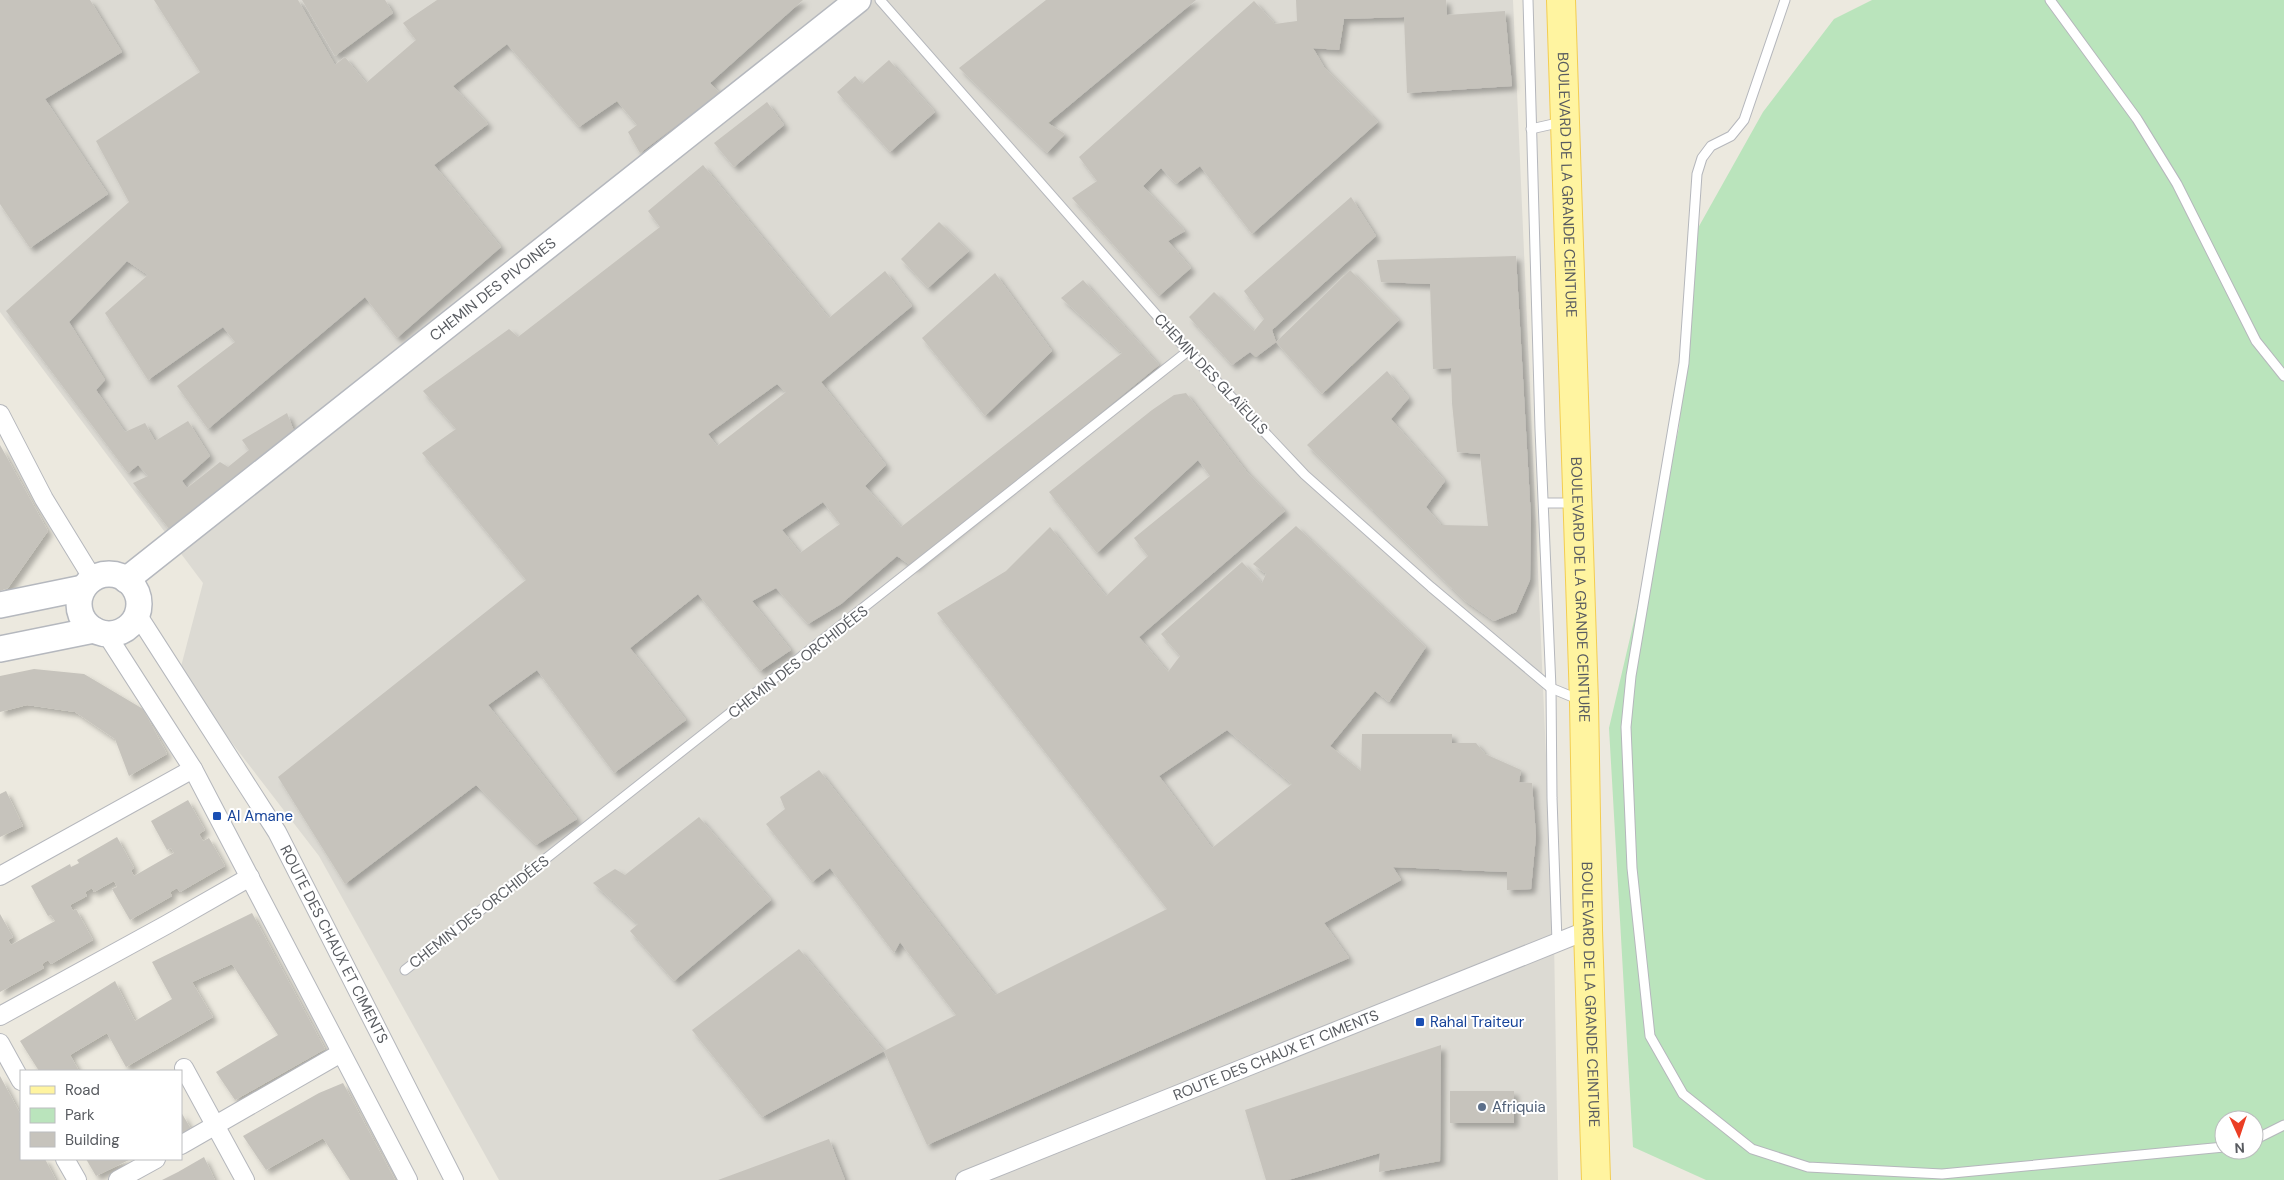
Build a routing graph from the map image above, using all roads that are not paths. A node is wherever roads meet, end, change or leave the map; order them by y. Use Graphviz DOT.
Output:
graph roads {
  1 [pos="858,0"];
  2 [pos="880,0"];
  3 [pos="1528,0"];
  4 [pos="1561,0"];
  5 [pos="1785,0"];
  6 [pos="2050,0"];
  7 [pos="1565,121"];
  8 [pos="1531,129"];
  9 [pos="1188,351"];
  10 [pos="2284,376"];
  11 [pos="0,414"];
  12 [pos="1544,503"];
  13 [pos="1578,503"];
  14 [pos="126,580"];
  15 [pos="88,584"];
  16 [pos="0,605"];
  17 [pos="137,614"];
  18 [pos="101,632"];
  19 [pos="0,649"];
  20 [pos="1551,688"];
  21 [pos="1584,702"];
  22 [pos="193,769"];
  23 [pos="0,876"];
  24 [pos="250,877"];
  25 [pos="1588,930"];
  26 [pos="1557,942"];
  27 [pos="405,970"];
  28 [pos="0,1016"];
  29 [pos="0,1043"];
  30 [pos="341,1053"];
  31 [pos="184,1068"];
  32 [pos="20,1079"];
  33 [pos="216,1125"];
  34 [pos="2284,1125"];
  35 [pos="2264,1135"];
  36 [pos="182,1144"];
  37 [pos="2214,1148"];
  38 [pos="66,1160"];
  39 [pos="154,1160"];
  40 [pos="77,1180"];
  41 [pos="118,1180"];
  42 [pos="246,1180"];
  43 [pos="408,1180"];
  44 [pos="454,1180"];
  45 [pos="965,1180"];
  46 [pos="1596,1180"];
  1 -- 14 [label="street, CHEMIN DES PIVOINES"];
  2 -- 9 [label="lane, CHEMIN DES GLAÏEULS"];
  3 -- 8 [label="lane"];
  4 -- 7 [label="main road, BOULEVARD DE LA GRANDE CEINTURE"];
  5 -- 37 [label="lane"];
  6 -- 10 [label="lane"];
  7 -- 8 [label="lane"];
  7 -- 13 [label="main road, BOULEVARD DE LA GRANDE CEINTURE"];
  8 -- 12 [label="lane"];
  9 -- 20 [label="lane, CHEMIN DES GLAÏEULS"];
  9 -- 27 [label="lane, CHEMIN DES ORCHIDÉES"];
  11 -- 15 [label="street"];
  12 -- 13 [label="lane"];
  12 -- 20 [label="lane"];
  13 -- 21 [label="main road, BOULEVARD DE LA GRANDE CEINTURE"];
  14 -- 15 [label="street"];
  14 -- 17 [label="street"];
  15 -- 16 [label="street"];
  15 -- 18 [label="street"];
  17 -- 18 [label="street"];
  17 -- 44 [label="street, ROUTE DES CHAUX ET CIMENTS"];
  18 -- 19 [label="street"];
  18 -- 22 [label="street"];
  20 -- 21 [label="lane, CHEMIN DES GLAÏEULS"];
  20 -- 26 [label="lane"];
  21 -- 25 [label="main road, BOULEVARD DE LA GRANDE CEINTURE"];
  22 -- 23 [label="street"];
  22 -- 24 [label="street"];
  24 -- 28 [label="street"];
  24 -- 30 [label="street"];
  25 -- 26 [label="street, ROUTE DES CHAUX ET CIMENTS"];
  25 -- 46 [label="main road, BOULEVARD DE LA GRANDE CEINTURE"];
  26 -- 45 [label="street, ROUTE DES CHAUX ET CIMENTS"];
  29 -- 32 [label="street"];
  30 -- 33 [label="street"];
  30 -- 43 [label="street"];
  31 -- 33 [label="street"];
  33 -- 36 [label="street"];
  33 -- 42 [label="street"];
  34 -- 35 [label="lane"];
  38 -- 40 [label="street"];
  39 -- 41 [label="street"];
}
